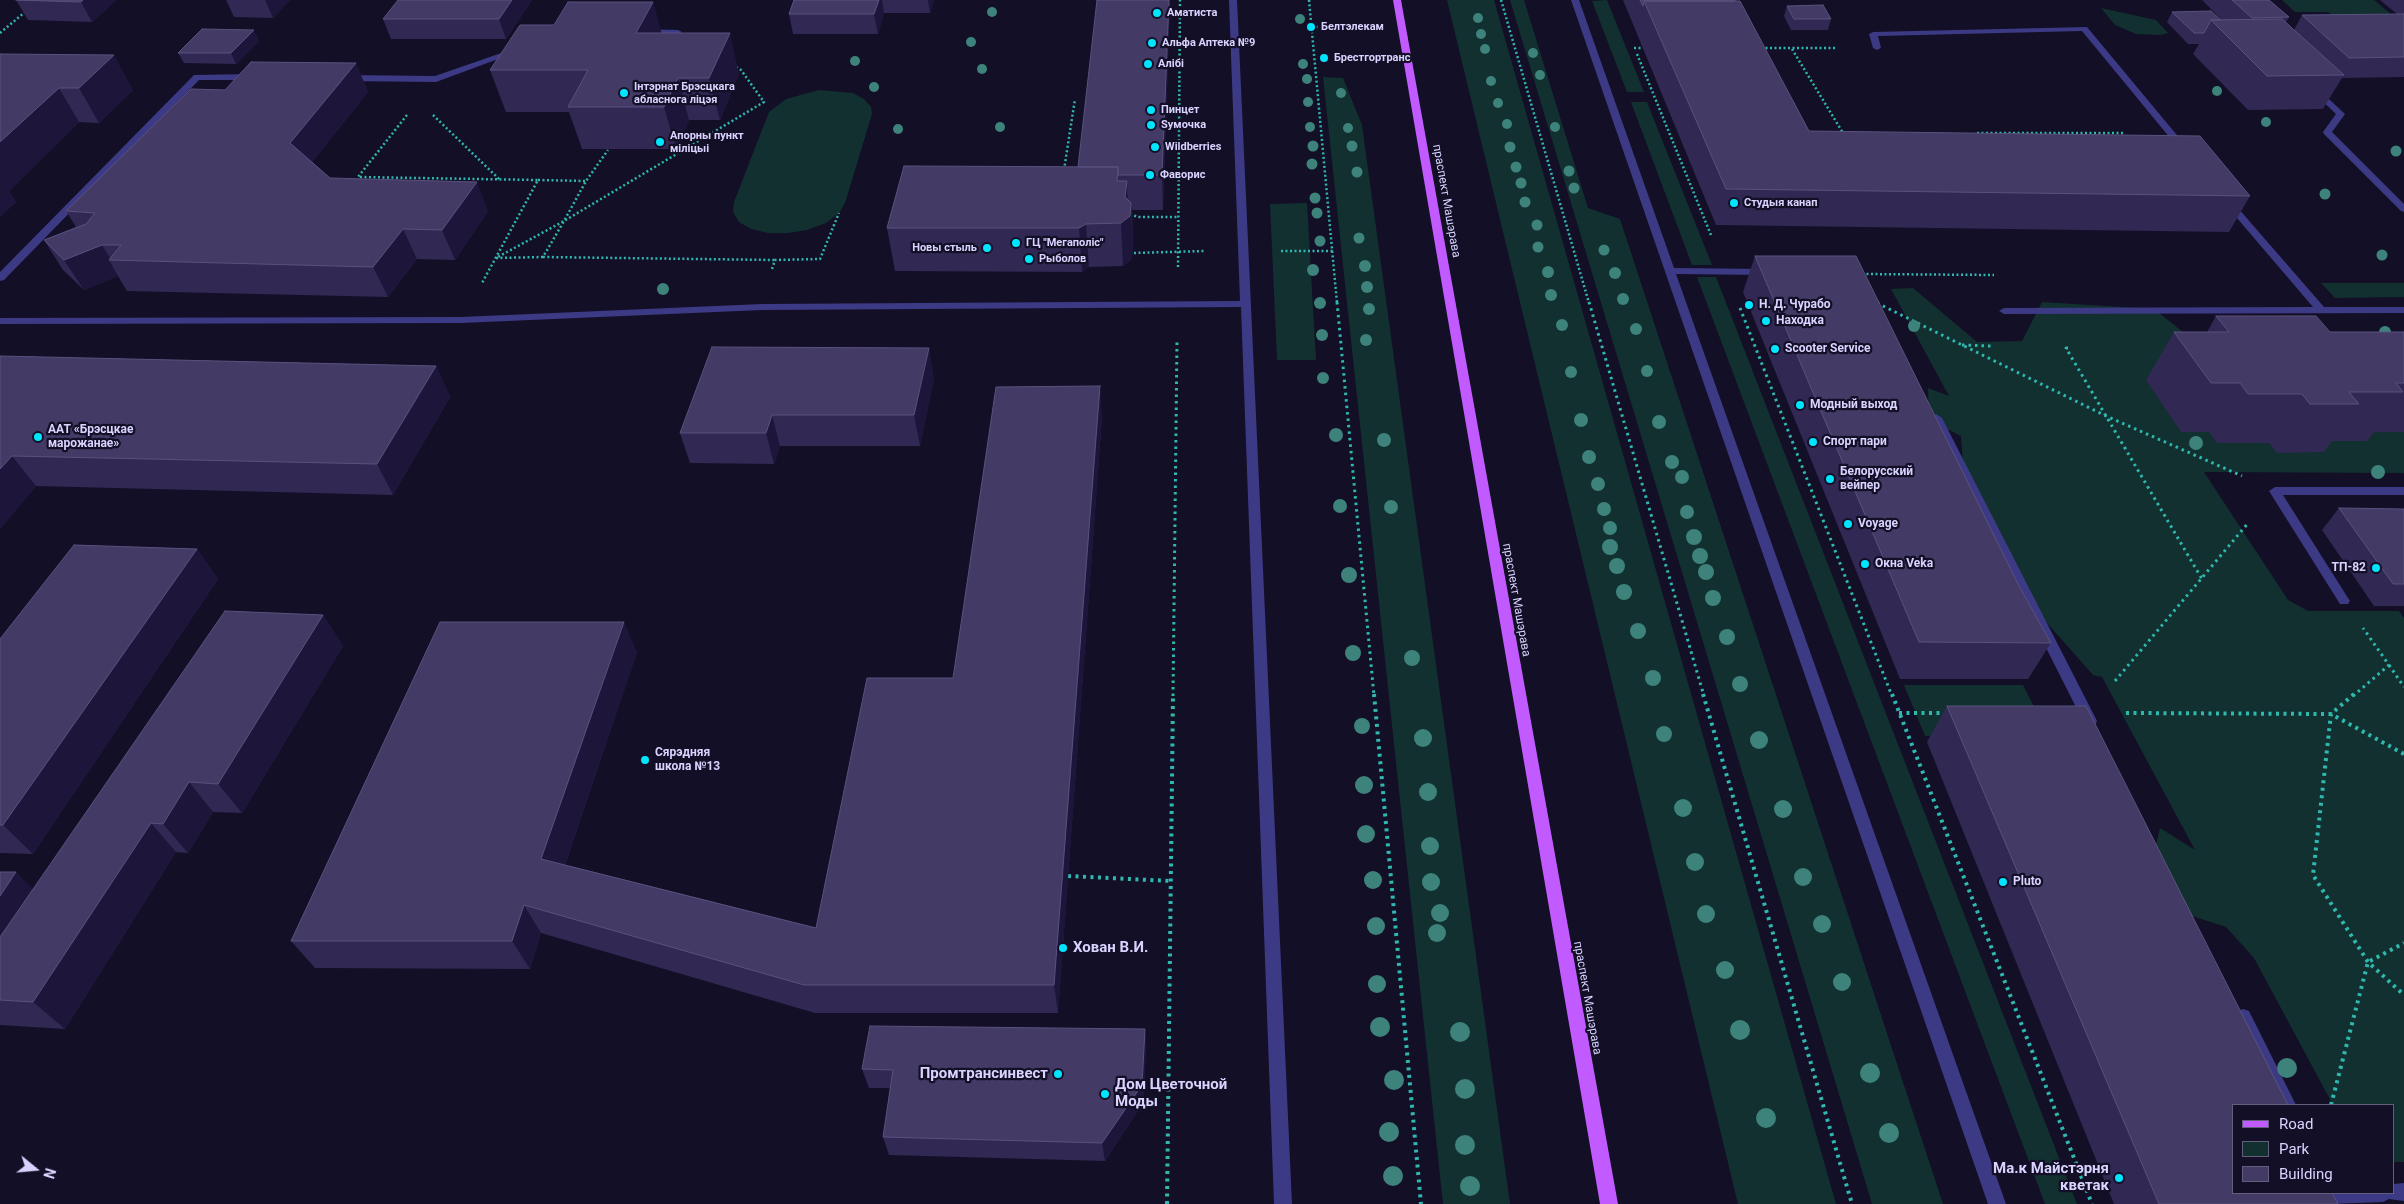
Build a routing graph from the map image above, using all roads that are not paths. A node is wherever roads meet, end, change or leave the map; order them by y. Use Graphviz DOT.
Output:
graph roads {
  1 [pos="1233,0"];
  2 [pos="1397,0"];
  3 [pos="1575,0"];
  4 [pos="631,31"];
  5 [pos="678,32"];
  6 [pos="1877,48"];
  7 [pos="520,50"];
  8 [pos="266,77"];
  9 [pos="336,78"];
  10 [pos="2306,81"];
  11 [pos="2189,155"];
  12 [pos="2220,192"];
  13 [pos="2404,209"];
  14 [pos="1671,271"];
  15 [pos="1774,272"];
  16 [pos="0,278"];
  17 [pos="1244,304"];
  18 [pos="2320,310"];
  19 [pos="2404,310"];
  20 [pos="2004,311"];
  21 [pos="0,321"];
  22 [pos="1930,408"];
  23 [pos="2404,491"];
  24 [pos="2344,601"];
  25 [pos="2096,731"];
  26 [pos="2235,1001"];
  27 [pos="2287,1104"];
  28 [pos="2371,1194"];
  29 [pos="2335,1197"];
  30 [pos="1282,1204"];
  31 [pos="1609,1204"];
  32 [pos="1997,1204"];
  1 -- 17 [label="street"];
  2 -- 31 [label="main road, праспект Машэрава"];
  3 -- 14 [label="street"];
  4 -- 5 [label="street"];
  6 -- 11 [label="street"];
  7 -- 9 [label="street"];
  8 -- 16 [label="street"];
  10 -- 13 [label="street"];
  12 -- 18 [label="street"];
  14 -- 15 [label="street"];
  14 -- 32 [label="street"];
  17 -- 21 [label="street"];
  17 -- 30 [label="street"];
  18 -- 19 [label="street"];
  18 -- 20 [label="street"];
  22 -- 25 [label="street"];
  23 -- 24 [label="street"];
  26 -- 27 [label="street"];
  28 -- 29 [label="street"];
}
